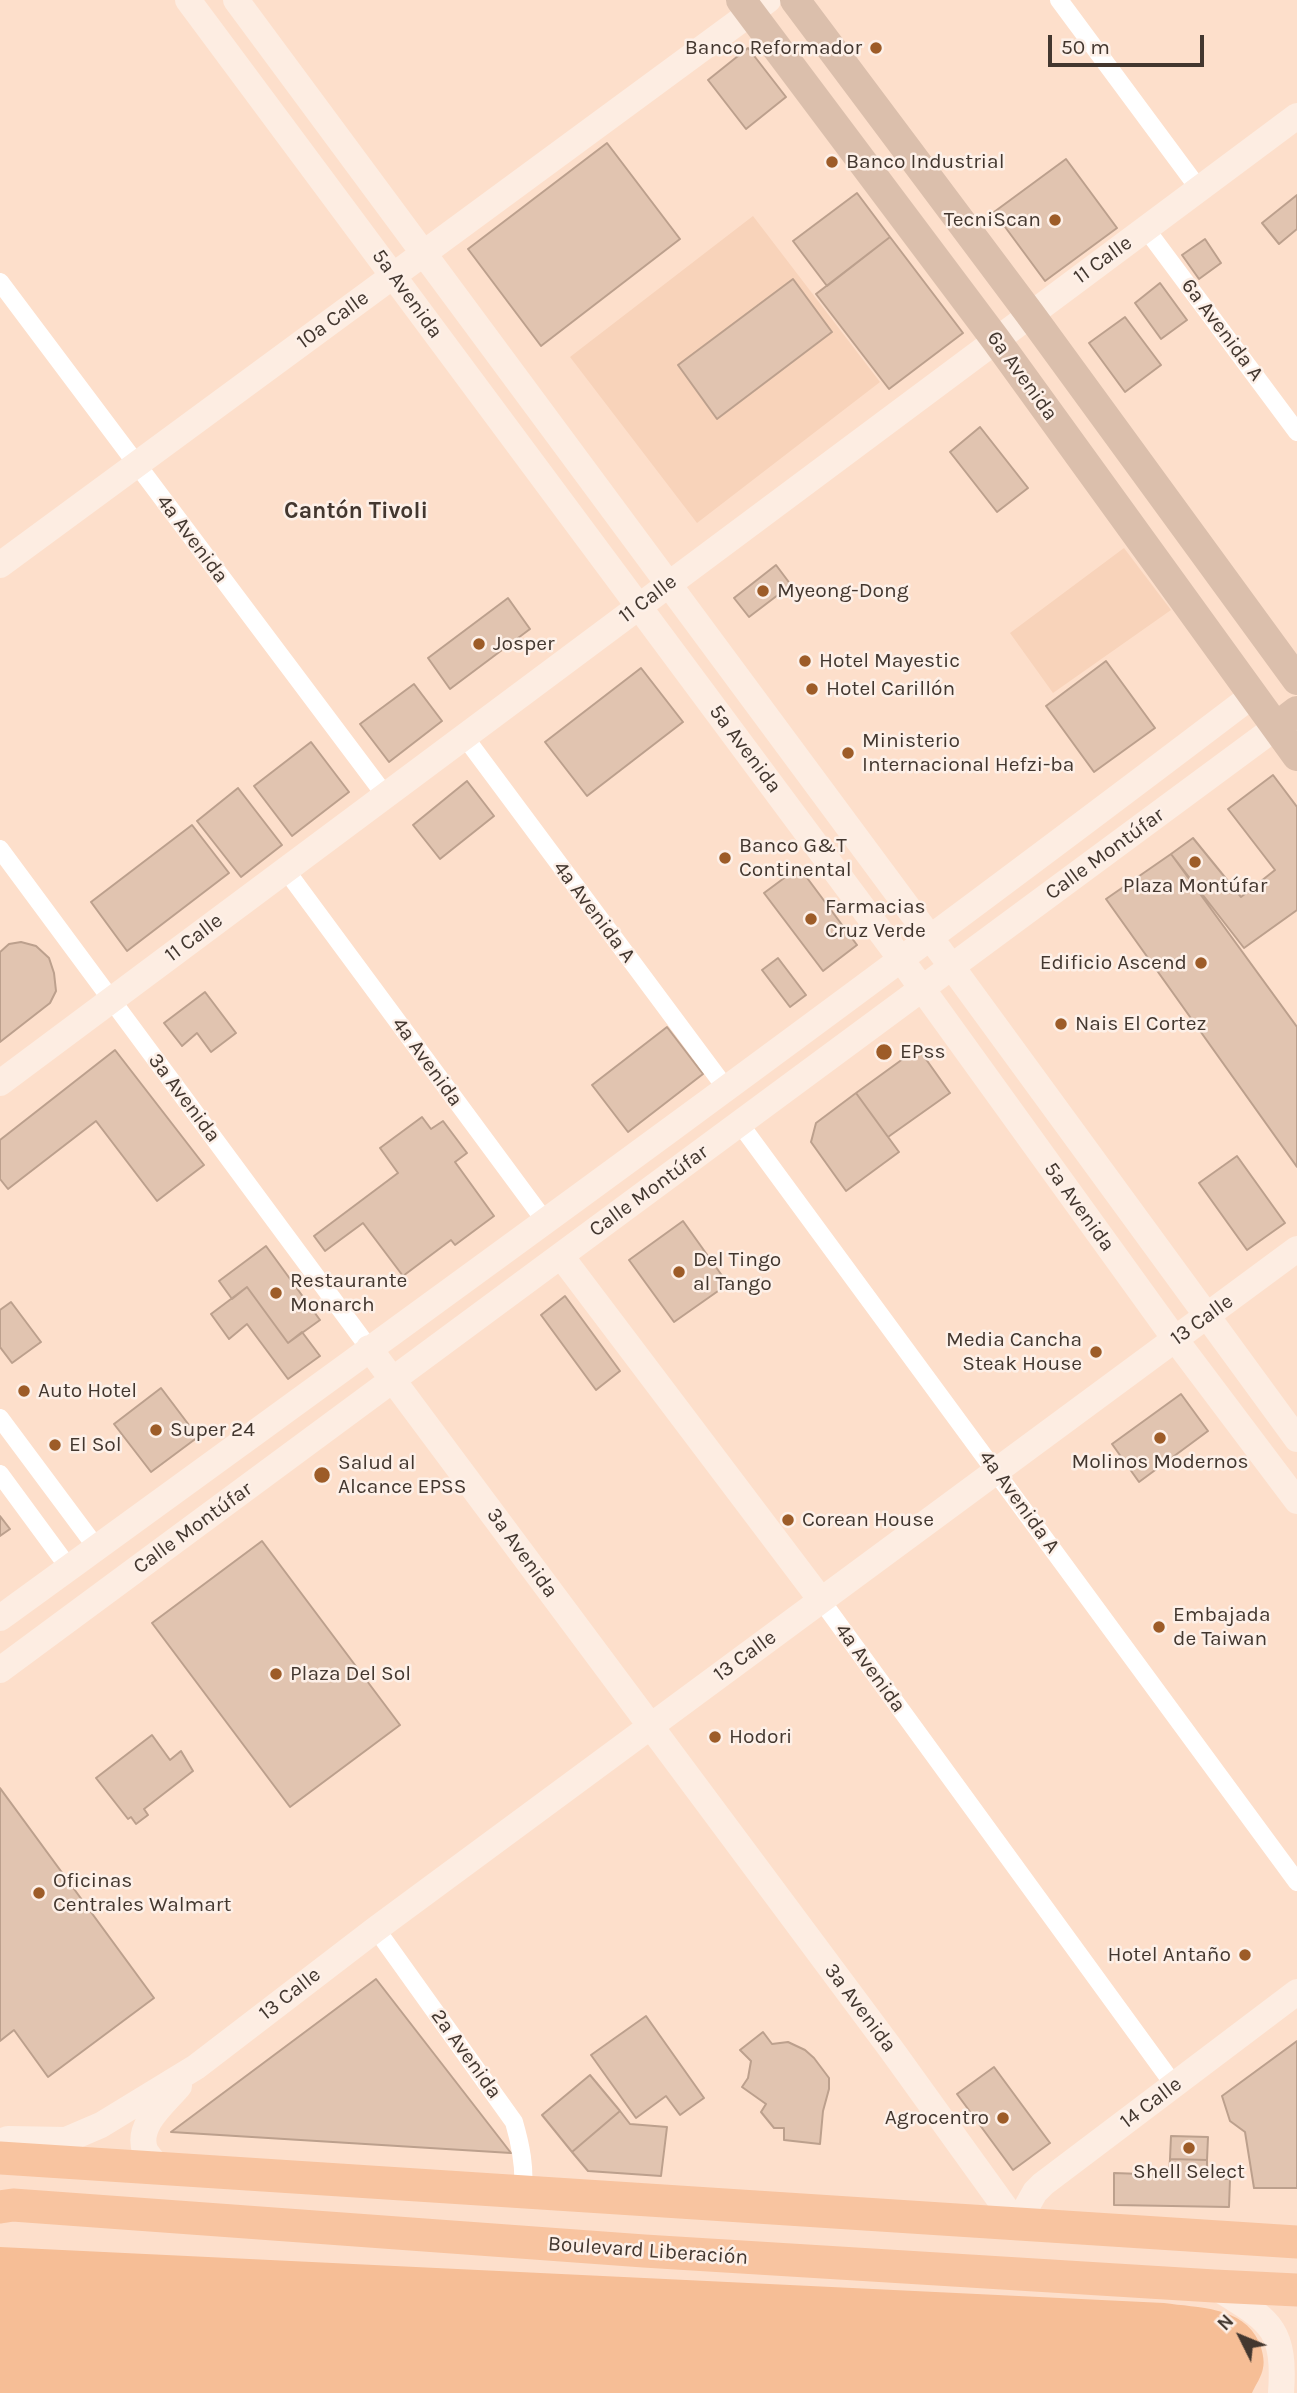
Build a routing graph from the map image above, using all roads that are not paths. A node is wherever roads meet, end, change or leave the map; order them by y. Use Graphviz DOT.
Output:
graph roads {
  1 [pos="188,0"];
  2 [pos="236,0"];
  3 [pos="795,0"];
  4 [pos="1059,0"];
  5 [pos="753,4"];
  6 [pos="1297,116"];
  7 [pos="1199,189"];
  8 [pos="1146,229"];
  9 [pos="424,253"];
  10 [pos="393,276"];
  11 [pos="0,282"];
  12 [pos="1030,314"];
  13 [pos="996,340"];
  14 [pos="1297,432"];
  15 [pos="136,465"];
  16 [pos="0,565"];
  17 [pos="668,584"];
  18 [pos="639,606"];
  19 [pos="1294,670"];
  20 [pos="1253,695"];
  21 [pos="1287,719"];
  22 [pos="464,736"];
  23 [pos="1297,756"];
  24 [pos="385,795"];
  25 [pos="0,849"];
  26 [pos="285,869"];
  27 [pos="930,937"];
  28 [pos="900,958"];
  29 [pos="952,967"];
  30 [pos="923,989"];
  31 [pos="111,1000"];
  32 [pos="0,1083"];
  33 [pos="725,1087"];
  34 [pos="740,1124"];
  35 [pos="545,1221"];
  36 [pos="1297,1249"];
  37 [pos="561,1255"];
  38 [pos="1207,1316"];
  39 [pos="1175,1339"];
  40 [pos="369,1348"];
  41 [pos="394,1379"];
  42 [pos="0,1418"];
  43 [pos="1297,1439"];
  44 [pos="996,1471"];
  45 [pos="0,1474"];
  46 [pos="1297,1501"];
  47 [pos="96,1547"];
  48 [pos="69,1568"];
  49 [pos="821,1601"];
  50 [pos="0,1618"];
  51 [pos="0,1670"];
  52 [pos="650,1726"];
  53 [pos="1297,1882"];
  54 [pos="376,1928"];
  55 [pos="1297,1992"];
  56 [pos="196,2067"];
  57 [pos="1174,2085"];
  58 [pos="0,2142"];
  59 [pos="0,2158"];
  60 [pos="159,2168"];
  61 [pos="523,2192"];
  62 [pos="4,2205"];
  63 [pos="1017,2224"];
  64 [pos="1297,2242"];
  65 [pos="1214,2286"];
  66 [pos="1297,2290"];
  67 [pos="1281,2393"];
  1 -- 10 [label="street, 5a Avenida"];
  2 -- 9 [label="street, 5a Avenida"];
  3 -- 12 [label="main road, 6a Avenida"];
  4 -- 7 [label="street"];
  5 -- 9 [label="street, 10a Calle"];
  5 -- 13 [label="main road, 6a Avenida"];
  6 -- 7 [label="street, 11 Calle"];
  7 -- 8 [label="street, 11 Calle"];
  8 -- 12 [label="street, 11 Calle"];
  8 -- 14 [label="street, 6a Avenida A"];
  9 -- 10 [label="street, 10a Calle"];
  9 -- 17 [label="street, 5a Avenida"];
  10 -- 15 [label="street, 10a Calle"];
  10 -- 18 [label="street, 5a Avenida"];
  11 -- 15 [label="street, 4a Avenida"];
  12 -- 13 [label="street, 11 Calle"];
  12 -- 19 [label="main road, 6a Avenida"];
  13 -- 17 [label="street, 11 Calle"];
  13 -- 20 [label="main road, 6a Avenida"];
  15 -- 16 [label="street, 10a Calle"];
  15 -- 24 [label="street, 4a Avenida"];
  17 -- 18 [label="street, 11 Calle"];
  17 -- 27 [label="street, 5a Avenida"];
  18 -- 22 [label="street, 11 Calle"];
  18 -- 28 [label="street, 5a Avenida"];
  19 -- 20 [label="main road, Calle Montúfar"];
  20 -- 21 [label="main road, 6a Avenida"];
  20 -- 27 [label="street, Calle Montúfar"];
  21 -- 23 [label="main road, 6a Avenida"];
  21 -- 29 [label="street, Calle Montúfar"];
  22 -- 24 [label="street, 11 Calle"];
  22 -- 33 [label="street, 4a Avenida A"];
  24 -- 26 [label="street, 11 Calle"];
  25 -- 31 [label="street, 3a Avenida"];
  26 -- 31 [label="street, 11 Calle"];
  26 -- 35 [label="street, 4a Avenida"];
  27 -- 28 [label="street, Calle Montúfar"];
  27 -- 29 [label="street, 5a Avenida"];
  28 -- 30 [label="street, 5a Avenida"];
  28 -- 33 [label="street, Calle Montúfar"];
  29 -- 30 [label="street, Calle Montúfar"];
  29 -- 38 [label="street, 5a Avenida"];
  30 -- 34 [label="street, Calle Montúfar"];
  30 -- 39 [label="street, 5a Avenida"];
  31 -- 32 [label="street, 11 Calle"];
  31 -- 40 [label="street, 3a Avenida"];
  33 -- 35 [label="street, Calle Montúfar"];
  34 -- 37 [label="street, Calle Montúfar"];
  34 -- 44 [label="street, 4a Avenida A"];
  35 -- 40 [label="street, Calle Montúfar"];
  36 -- 38 [label="street, 13 Calle"];
  37 -- 41 [label="street, Calle Montúfar"];
  37 -- 49 [label="street, 4a Avenida"];
  38 -- 39 [label="street, 13 Calle"];
  38 -- 43 [label="street, 5a Avenida"];
  39 -- 44 [label="street, 13 Calle"];
  39 -- 46 [label="street, 5a Avenida"];
  40 -- 41 [label="street, 3a Avenida"];
  40 -- 47 [label="street, Calle Montúfar"];
  41 -- 51 [label="street, Calle Montúfar"];
  41 -- 52 [label="street, 3a Avenida"];
  42 -- 47 [label="street"];
  44 -- 49 [label="street, 13 Calle"];
  44 -- 53 [label="street, 4a Avenida A"];
  45 -- 48 [label="street"];
  47 -- 48 [label="street, Calle Montúfar"];
  48 -- 50 [label="street, Calle Montúfar"];
  49 -- 52 [label="street, 13 Calle"];
  49 -- 57 [label="street, 4a Avenida"];
  52 -- 54 [label="street, 13 Calle"];
  52 -- 63 [label="street, 3a Avenida"];
  54 -- 56 [label="street, 13 Calle"];
  54 -- 61 [label="street, 2a Avenida"];
  55 -- 57 [label="street, 14 Calle"];
  56 -- 58 [label="street, 13 Calle"];
  56 -- 60 [label="street, 13 Calle"];
  57 -- 63 [label="street, 14 Calle"];
  59 -- 60 [label="highway"];
  60 -- 61 [label="highway"];
  61 -- 63 [label="highway"];
  62 -- 65 [label="highway, Boulevard Liberación"];
  63 -- 64 [label="highway"];
  65 -- 66 [label="highway, Boulevard Liberación"];
  65 -- 67 [label="street"];
}
